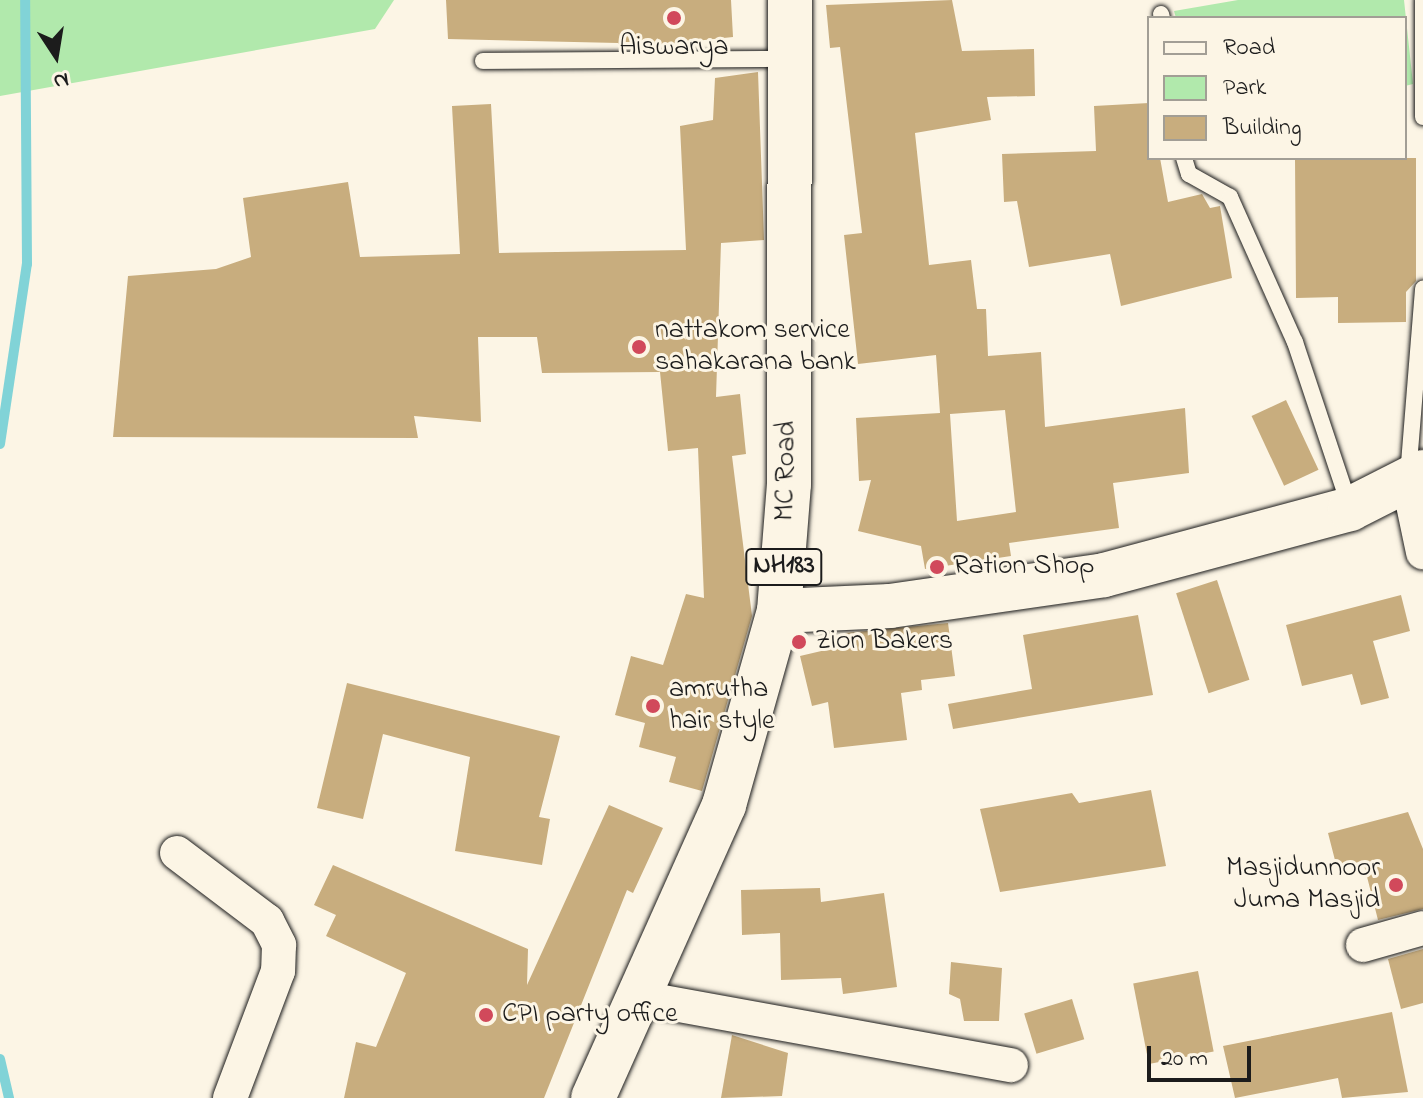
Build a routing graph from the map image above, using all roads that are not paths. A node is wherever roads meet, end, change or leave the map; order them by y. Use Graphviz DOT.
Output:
graph roads {
  1 [pos="790,0"];
  2 [pos="1423,0"];
  3 [pos="790,59"];
  4 [pos="483,61"];
  5 [pos="1423,117"];
  6 [pos="1185,160"];
  7 [pos="1423,289"];
  8 [pos="1416,477"];
  9 [pos="1350,509"];
  10 [pos="1423,552"];
  11 [pos="779,611"];
  12 [pos="177,853"];
  13 [pos="1423,928"];
  14 [pos="1363,945"];
  15 [pos="641,998"];
  16 [pos="1011,1065"];
  17 [pos="230,1098"];
  18 [pos="593,1098"];
  1 -- 3 [label="main road, MC Road / NH183"];
  2 -- 5 [label="lane"];
  3 -- 4 [label="lane"];
  3 -- 11 [label="main road, MC Road / NH183"];
  6 -- 9 [label="lane"];
  7 -- 8 [label="lane"];
  8 -- 9 [label="main road"];
  8 -- 10 [label="street"];
  9 -- 11 [label="main road"];
  11 -- 15 [label="main road, MC Road / NH183"];
  12 -- 17 [label="street"];
  13 -- 14 [label="street"];
  15 -- 16 [label="street"];
  15 -- 18 [label="main road, MC Road / NH183"];
}
